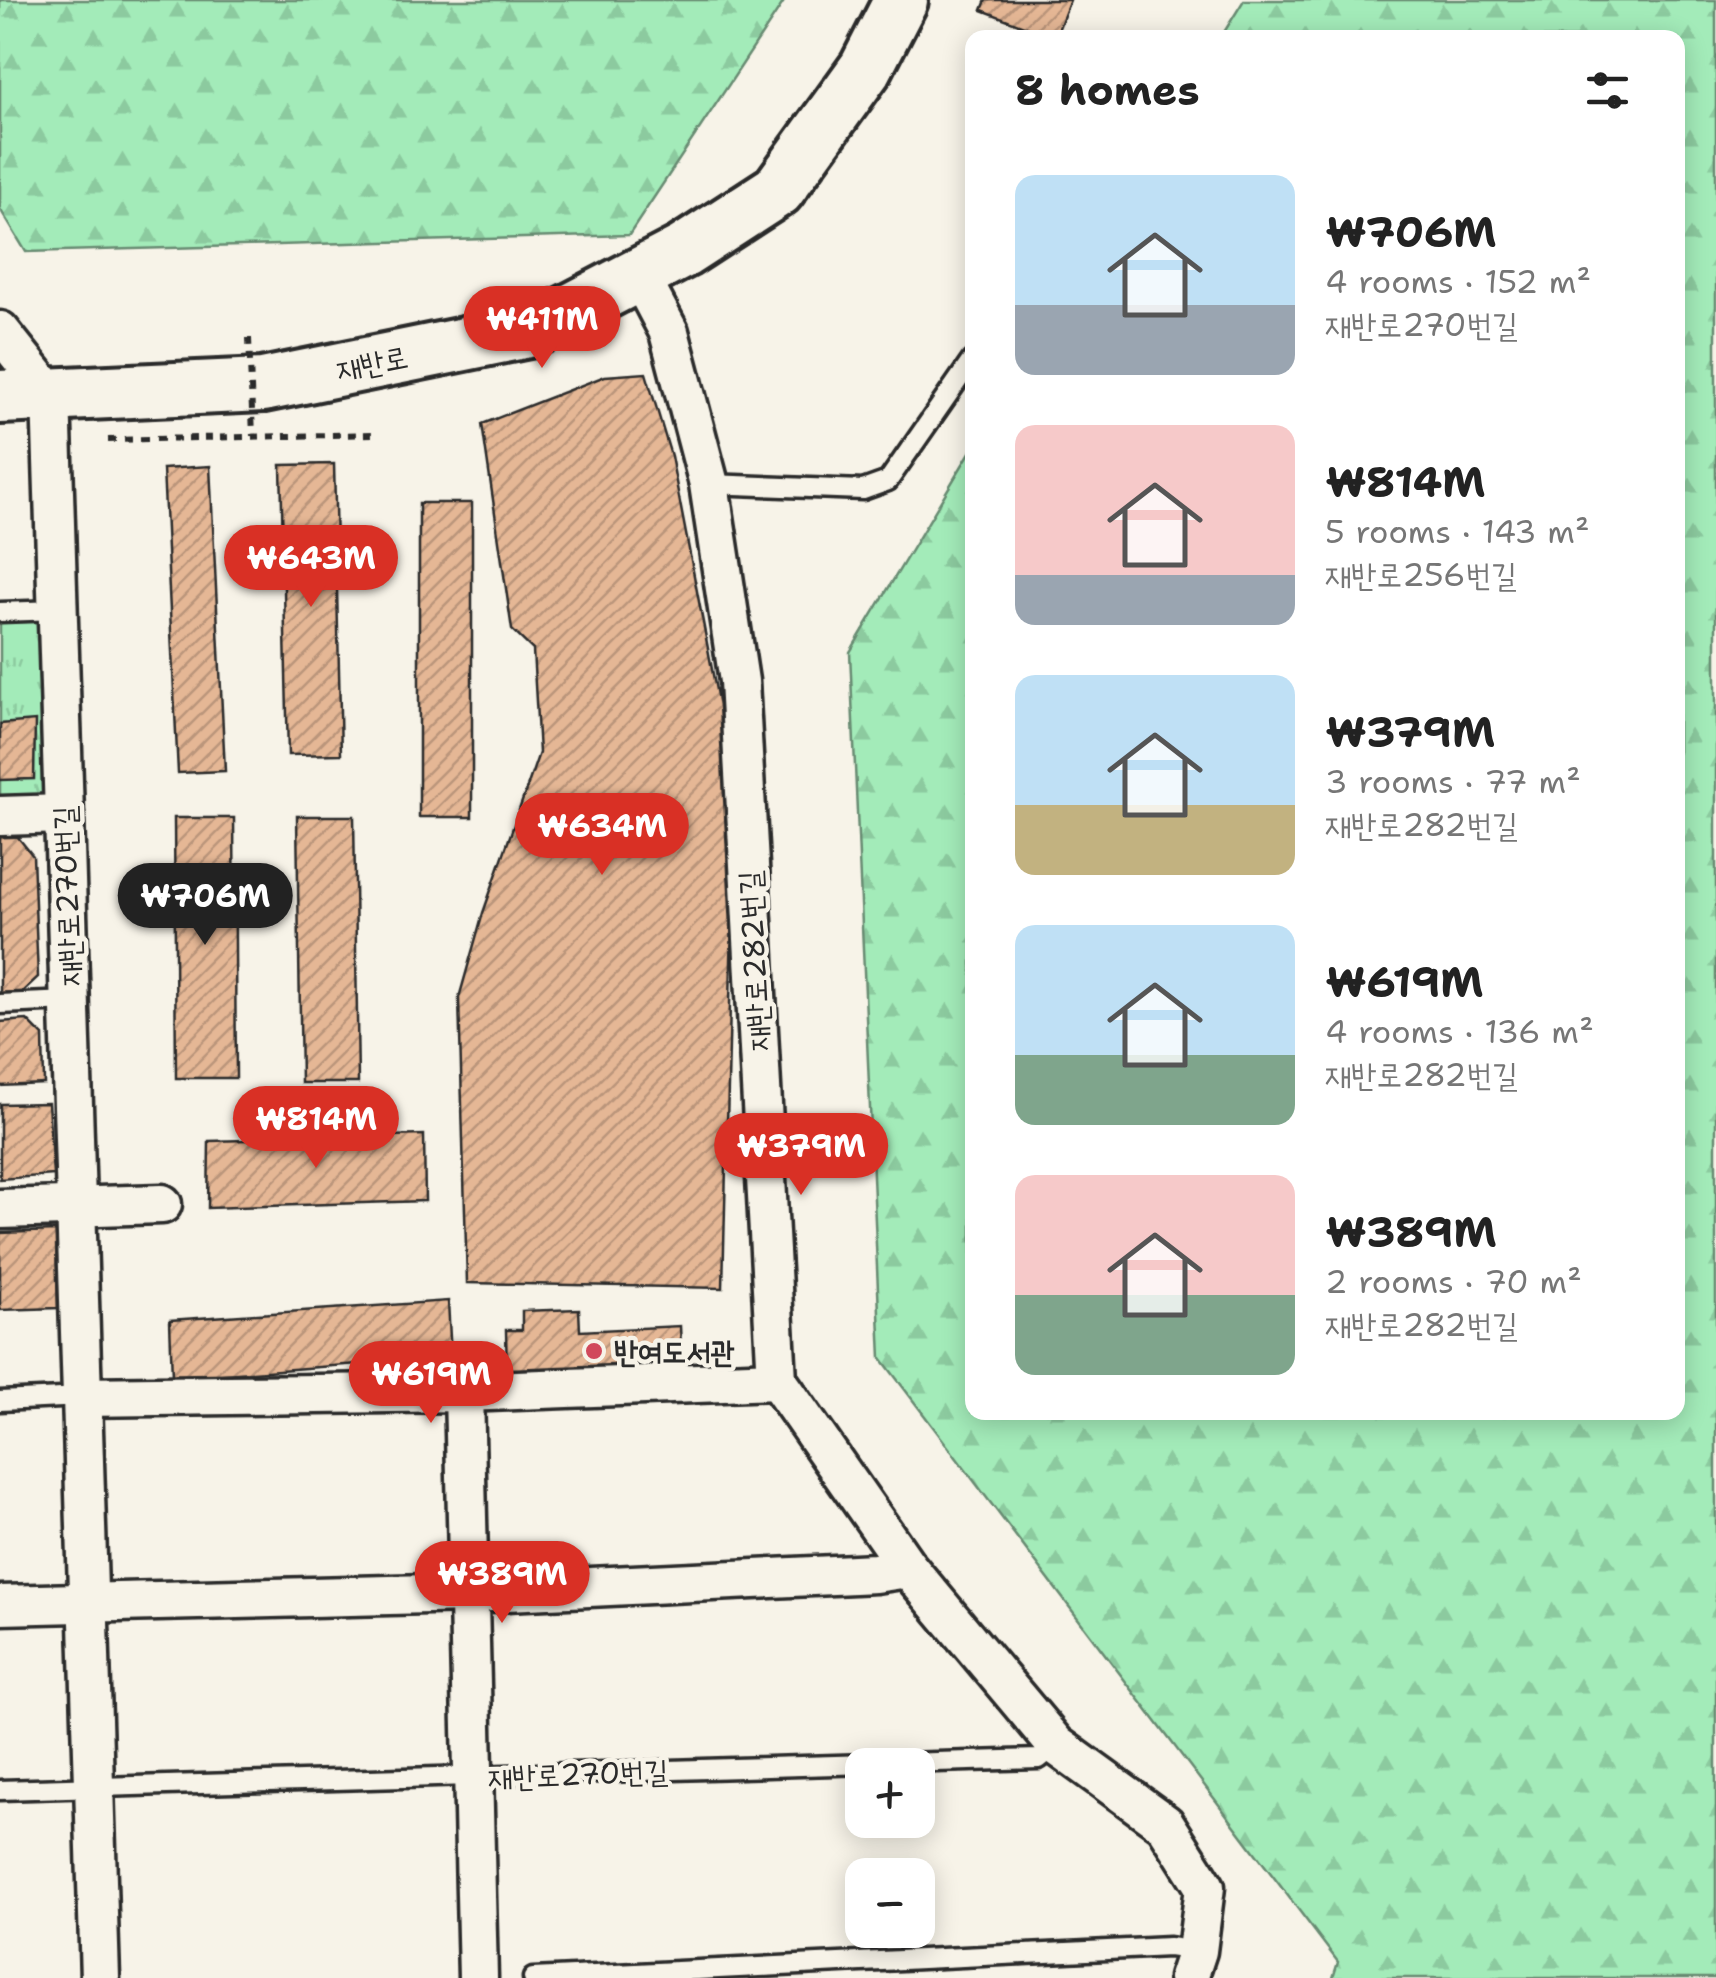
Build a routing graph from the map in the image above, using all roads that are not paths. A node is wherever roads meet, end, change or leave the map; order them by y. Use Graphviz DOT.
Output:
graph roads {
  1 [pos="901,0"];
  2 [pos="639,275"];
  3 [pos="0,331"];
  4 [pos="965,370"];
  5 [pos="25,396"];
  6 [pos="709,484"];
  7 [pos="58,610"];
  8 [pos="0,612"];
  9 [pos="64,814"];
  10 [pos="0,816"];
  11 [pos="70,1001"];
  12 [pos="0,1004"];
  13 [pos="162,1204"];
  14 [pos="76,1206"];
  15 [pos="0,1210"];
  16 [pos="777,1380"];
  17 [pos="464,1392"];
  18 [pos="82,1397"];
  19 [pos="0,1401"];
  20 [pos="908,1568"];
  21 [pos="468,1594"];
  22 [pos="89,1602"];
  23 [pos="0,1605"];
  24 [pos="1056,1745"];
  25 [pos="472,1777"];
  26 [pos="94,1787"];
  27 [pos="0,1790"];
  28 [pos="1192,1964"];
  29 [pos="100,1978"];
  30 [pos="478,1978"];
  31 [pos="534,1978"];
  1 -- 2 [label="main road, 재반로"];
  2 -- 5 [label="main road, 재반로"];
  2 -- 6 [label="street, 재반로282번길"];
  3 -- 5 [label="street"];
  4 -- 6 [label="lane"];
  5 -- 7 [label="street, 재반로270번길"];
  6 -- 16 [label="street, 재반로282번길"];
  7 -- 8 [label="lane"];
  7 -- 9 [label="street, 재반로270번길"];
  9 -- 10 [label="street"];
  9 -- 11 [label="street, 재반로270번길"];
  11 -- 12 [label="lane"];
  11 -- 14 [label="street, 재반로270번길"];
  13 -- 14 [label="street"];
  14 -- 15 [label="street"];
  14 -- 18 [label="street, 재반로270번길"];
  16 -- 17 [label="street"];
  16 -- 20 [label="street"];
  17 -- 18 [label="street"];
  17 -- 21 [label="street"];
  18 -- 19 [label="lane"];
  18 -- 22 [label="street, 재반로270번길"];
  20 -- 21 [label="street"];
  20 -- 24 [label="street"];
  21 -- 22 [label="street"];
  21 -- 25 [label="street"];
  22 -- 23 [label="street"];
  22 -- 26 [label="street, 재반로270번길"];
  24 -- 25 [label="lane, 재반로270번길"];
  24 -- 28 [label="street"];
  25 -- 26 [label="lane, 재반로270번길"];
  25 -- 30 [label="street"];
  26 -- 27 [label="lane"];
  26 -- 29 [label="street, 재반로270번길"];
  28 -- 31 [label="lane"];
}
